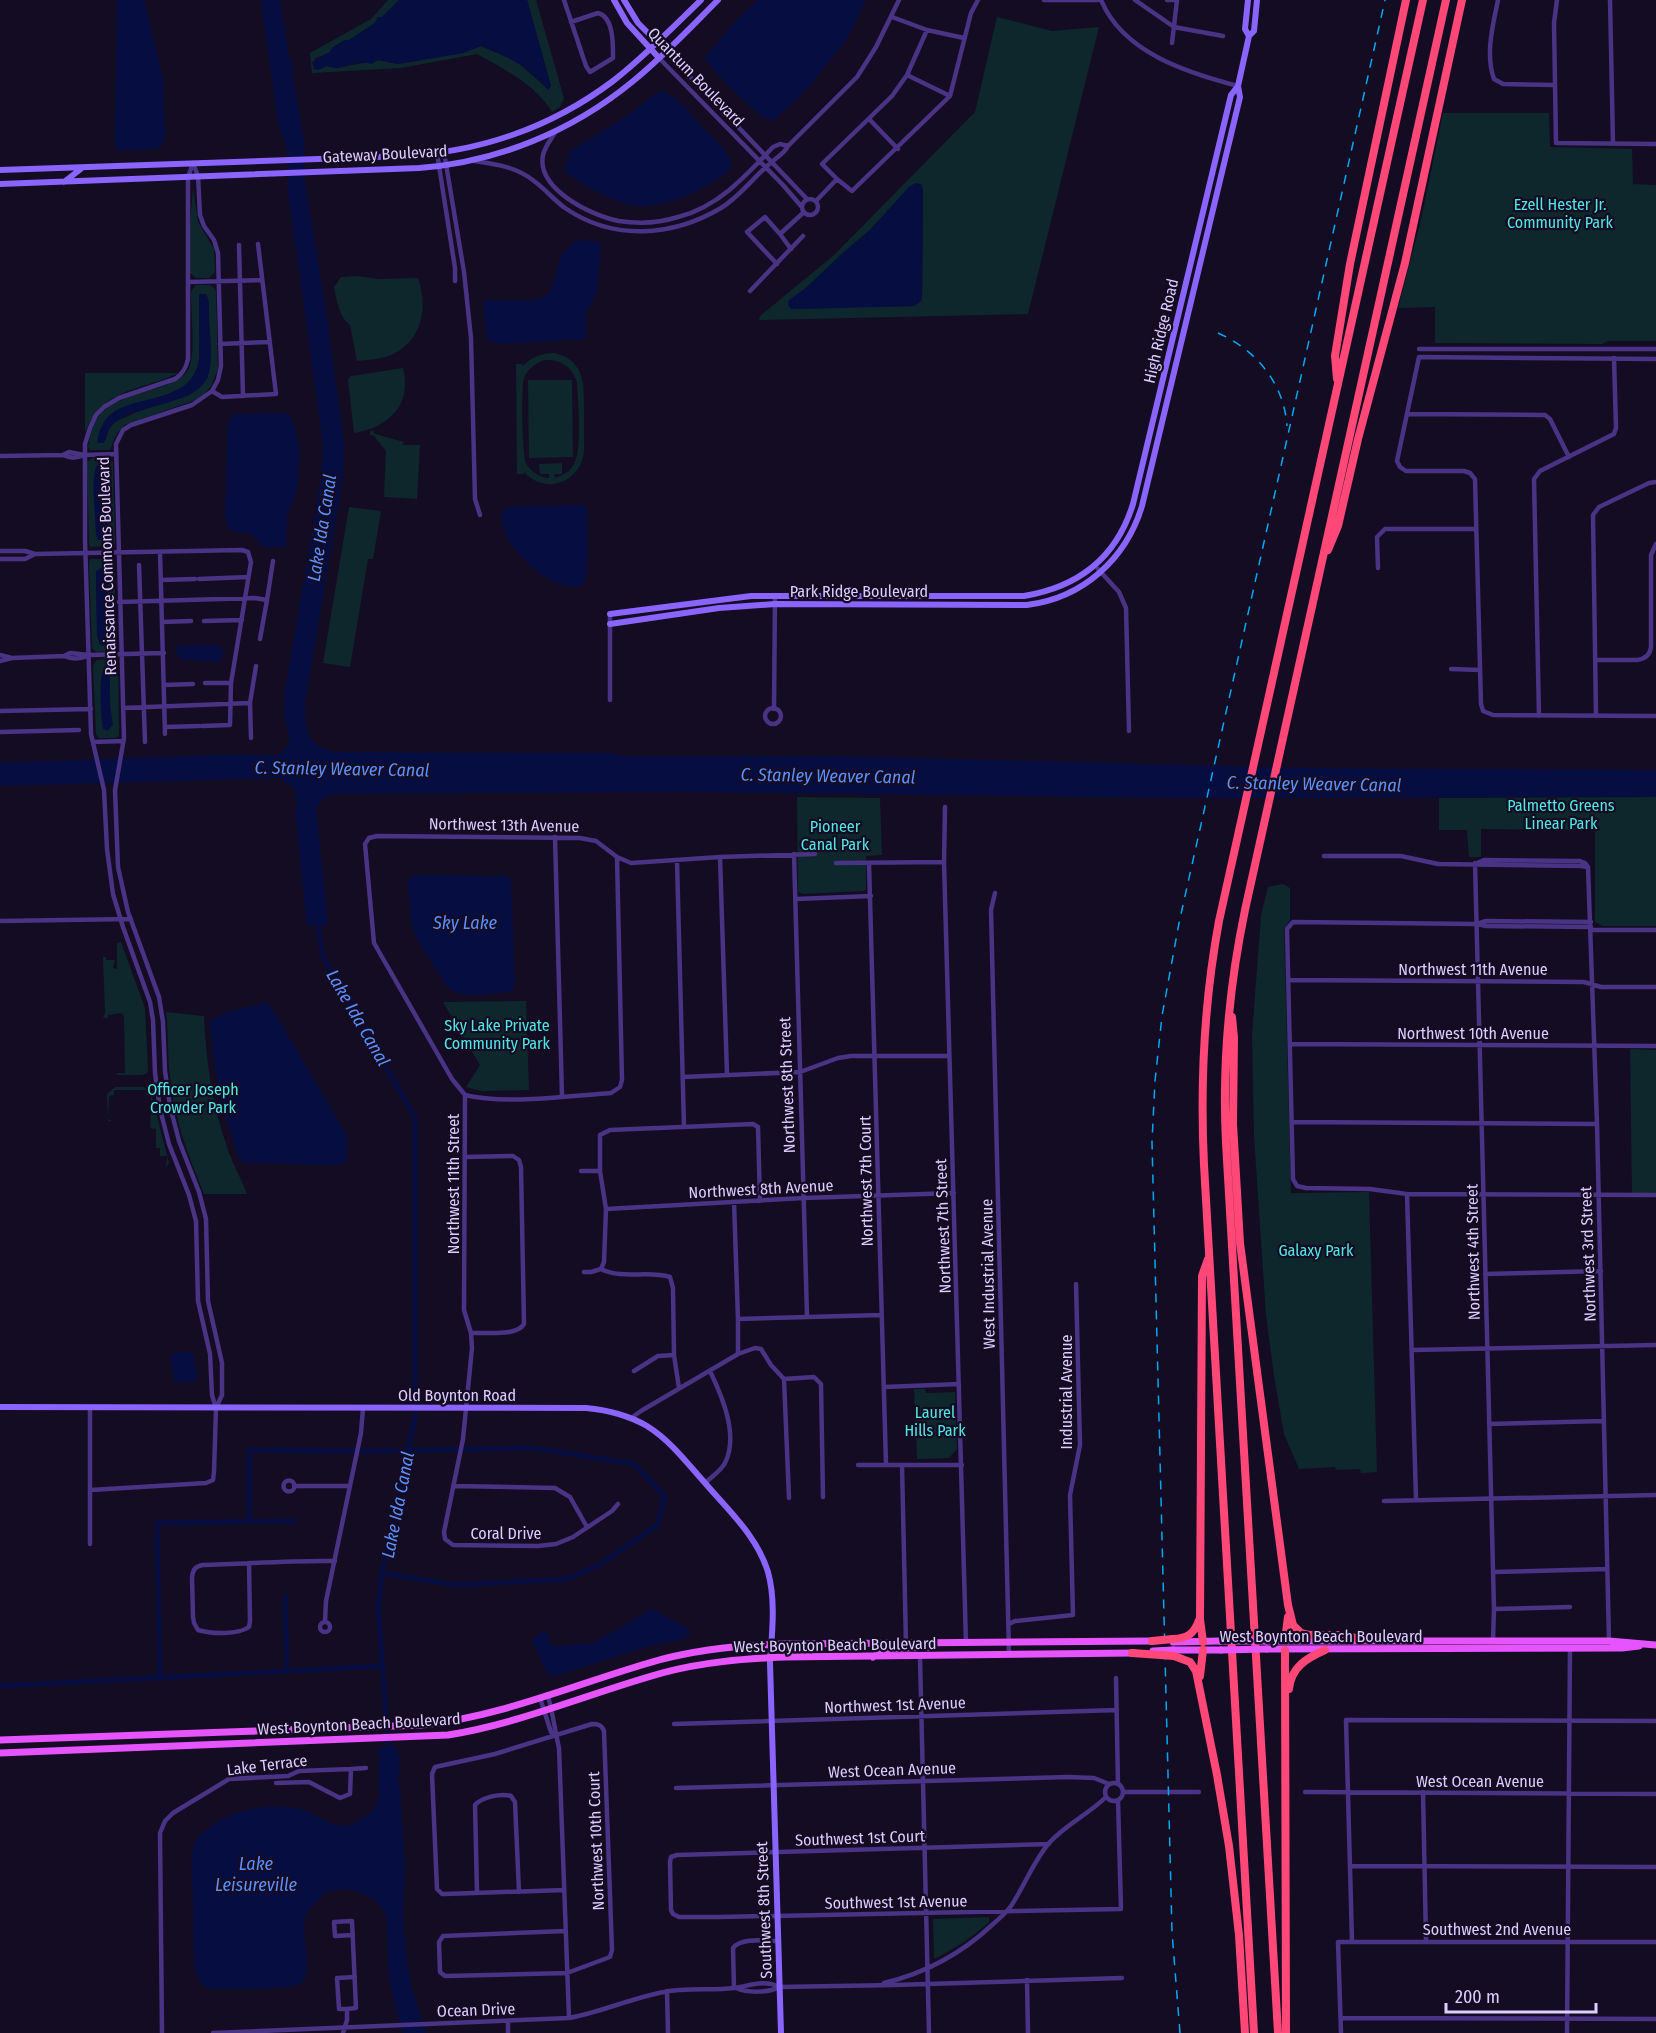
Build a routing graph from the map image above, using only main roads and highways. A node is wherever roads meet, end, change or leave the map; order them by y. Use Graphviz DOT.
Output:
graph roads {
  1 [pos="1406,0"];
  2 [pos="1422,0"];
  3 [pos="1446,0"];
  4 [pos="1462,0"];
  5 [pos="1338,390"];
  6 [pos="1320,571"];
  7 [pos="1230,999"];
  8 [pos="1210,1253"];
  9 [pos="1288,1605"];
  10 [pos="1200,1619"];
  11 [pos="1367,1640"];
  12 [pos="1493,1640"];
  13 [pos="1152,1641"];
  14 [pos="939,1644"];
  15 [pos="1285,1645"];
  16 [pos="1646,1645"];
  17 [pos="1656,1645"];
  18 [pos="1203,1646"];
  19 [pos="1173,1647"];
  20 [pos="1438,1649"];
  21 [pos="1325,1650"];
  22 [pos="1132,1653"];
  23 [pos="873,1657"];
  24 [pos="1203,1696"];
  25 [pos="1286,1719"];
  26 [pos="131,1735"];
  27 [pos="111,1736"];
  28 [pos="0,1740"];
  29 [pos="118,1748"];
  30 [pos="99,1749"];
  31 [pos="0,1753"];
  32 [pos="1245,2033"];
  33 [pos="1254,2033"];
  34 [pos="1278,2033"];
  35 [pos="1286,2033"];
  1 -- 5 [label="highway"];
  2 -- 5 [label="highway"];
  3 -- 6 [label="highway"];
  4 -- 6 [label="highway"];
  5 -- 8 [label="highway"];
  6 -- 7 [label="highway"];
  7 -- 9 [label="highway"];
  7 -- 34 [label="highway"];
  8 -- 10 [label="highway"];
  8 -- 33 [label="highway"];
  9 -- 11 [label="highway"];
  9 -- 15 [label="highway"];
  10 -- 18 [label="highway"];
  10 -- 19 [label="highway"];
  11 -- 12 [label="main road, West Boynton Beach Boulevard"];
  11 -- 15 [label="main road, West Boynton Beach Boulevard"];
  12 -- 16 [label="main road, West Boynton Beach Boulevard"];
  12 -- 20 [label="main road"];
  13 -- 14 [label="main road, West Boynton Beach Boulevard"];
  13 -- 19 [label="highway, bridge"];
  14 -- 23 [label="main road"];
  14 -- 26 [label="main road, West Boynton Beach Boulevard"];
  15 -- 18 [label="main road, West Boynton Beach Boulevard, bridge"];
  15 -- 18 [label="main road, West Boynton Beach Boulevard, bridge"];
  15 -- 21 [label="main road, West Boynton Beach Boulevard"];
  15 -- 25 [label="highway"];
  16 -- 17 [label="main road, West Boynton Beach Boulevard"];
  16 -- 20 [label="main road, West Boynton Beach Boulevard"];
  18 -- 19 [label="main road, West Boynton Beach Boulevard"];
  18 -- 24 [label="highway"];
  19 -- 22 [label="highway, bridge"];
  19 -- 24 [label="highway"];
  20 -- 21 [label="main road, West Boynton Beach Boulevard"];
  21 -- 25 [label="highway"];
  22 -- 23 [label="main road, West Boynton Beach Boulevard"];
  23 -- 29 [label="main road, West Boynton Beach Boulevard"];
  24 -- 32 [label="highway"];
  25 -- 35 [label="highway"];
  26 -- 27 [label="main road, West Boynton Beach Boulevard"];
  26 -- 29 [label="main road"];
  27 -- 28 [label="main road, West Boynton Beach Boulevard"];
  27 -- 30 [label="main road"];
  29 -- 30 [label="main road, West Boynton Beach Boulevard"];
  30 -- 31 [label="main road, West Boynton Beach Boulevard"];
}
